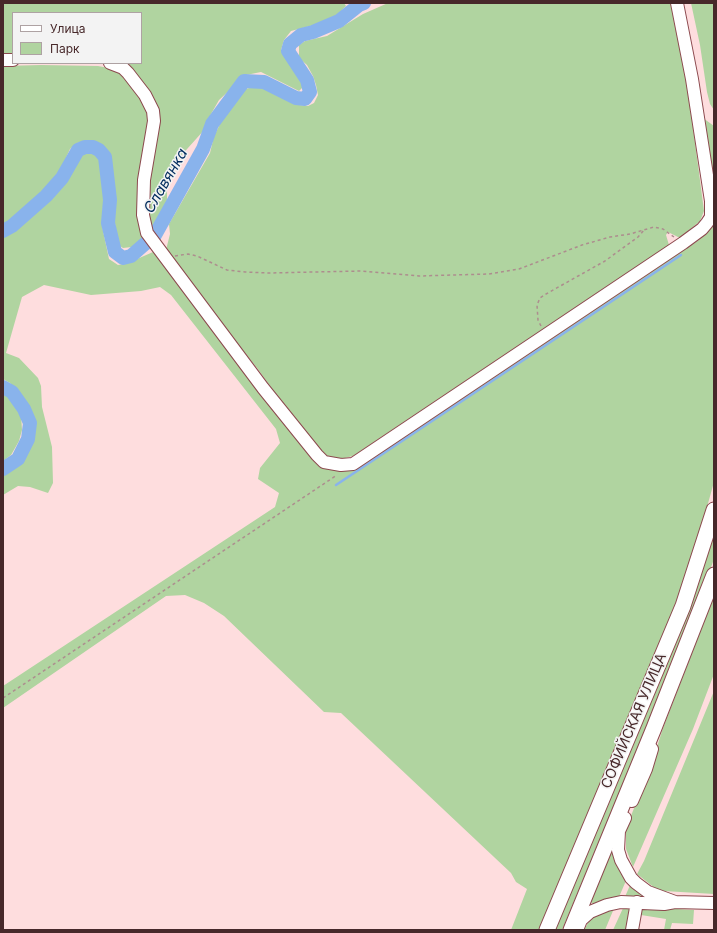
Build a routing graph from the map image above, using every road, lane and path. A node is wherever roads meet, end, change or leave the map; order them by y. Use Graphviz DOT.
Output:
graph roads {
  1 [pos="677,3"];
  2 [pos="112,64"];
  3 [pos="713,217"];
  4 [pos="645,229"];
  5 [pos="683,243"];
  6 [pos="166,259"];
  7 [pos="545,335"];
  8 [pos="353,464"];
  9 [pos="714,510"];
  10 [pos="714,575"];
  11 [pos="3,698"];
  12 [pos="654,728"];
  13 [pos="637,902"];
  14 [pos="675,902"];
  15 [pos="714,903"];
  16 [pos="548,930"];
  17 [pos="571,930"];
  18 [pos="577,930"];
  19 [pos="632,930"];
  1 -- 3 [label="street"];
  2 -- 6 [label="street"];
  3 -- 5 [label="street"];
  4 -- 5 [label="path"];
  4 -- 6 [label="path"];
  4 -- 7 [label="path"];
  5 -- 7 [label="street"];
  6 -- 8 [label="street"];
  7 -- 8 [label="street"];
  8 -- 11 [label="path"];
  9 -- 16 [label="main road, СОФИЙСКАЯ УЛИЦА"];
  10 -- 12 [label="main road, СОФИЙСКАЯ УЛИЦА"];
  12 -- 14 [label="street"];
  12 -- 17 [label="main road, СОФИЙСКАЯ УЛИЦА"];
  13 -- 14 [label="street"];
  13 -- 18 [label="street"];
  13 -- 19 [label="street"];
  14 -- 15 [label="street"];
}
